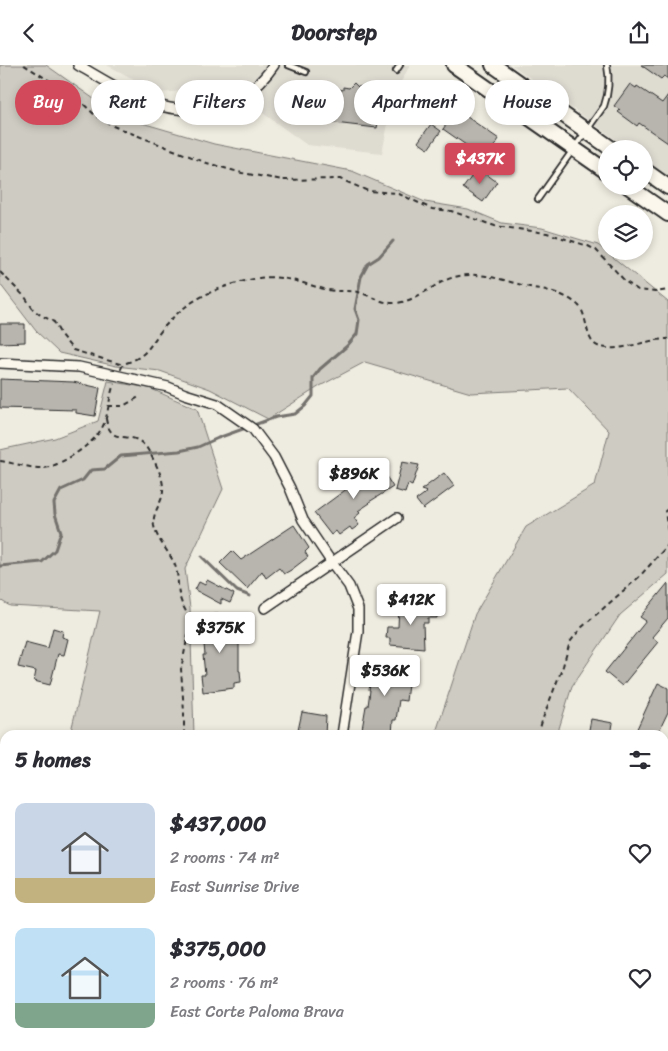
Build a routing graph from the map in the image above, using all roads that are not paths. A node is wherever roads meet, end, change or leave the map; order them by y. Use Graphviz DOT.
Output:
graph roads {
  1 [pos="78,65"];
  2 [pos="274,65"];
  3 [pos="288,65"];
  4 [pos="400,65"];
  5 [pos="454,65"];
  6 [pos="493,65"];
  7 [pos="607,65"];
  8 [pos="306,71"];
  9 [pos="396,71"];
  10 [pos="587,131"];
  11 [pos="600,140"];
  12 [pos="575,149"];
  13 [pos="598,165"];
  14 [pos="653,177"];
  15 [pos="668,187"];
  16 [pos="641,195"];
  17 [pos="538,199"];
  18 [pos="668,214"];
  19 [pos="0,363"];
  20 [pos="398,518"];
  21 [pos="332,563"];
  22 [pos="265,608"];
  23 [pos="343,730"];
  1 -- 2 [label="street"];
  3 -- 8 [label="lane"];
  4 -- 9 [label="lane"];
  5 -- 12 [label="main road"];
  6 -- 10 [label="main road"];
  7 -- 10 [label="lane"];
  10 -- 11 [label="main road"];
  10 -- 12 [label="lane"];
  12 -- 13 [label="main road"];
  12 -- 17 [label="lane"];
  14 -- 15 [label="main road"];
  16 -- 18 [label="main road"];
  19 -- 21 [label="street"];
  20 -- 21 [label="street"];
  21 -- 22 [label="street"];
  21 -- 23 [label="street"];
}
